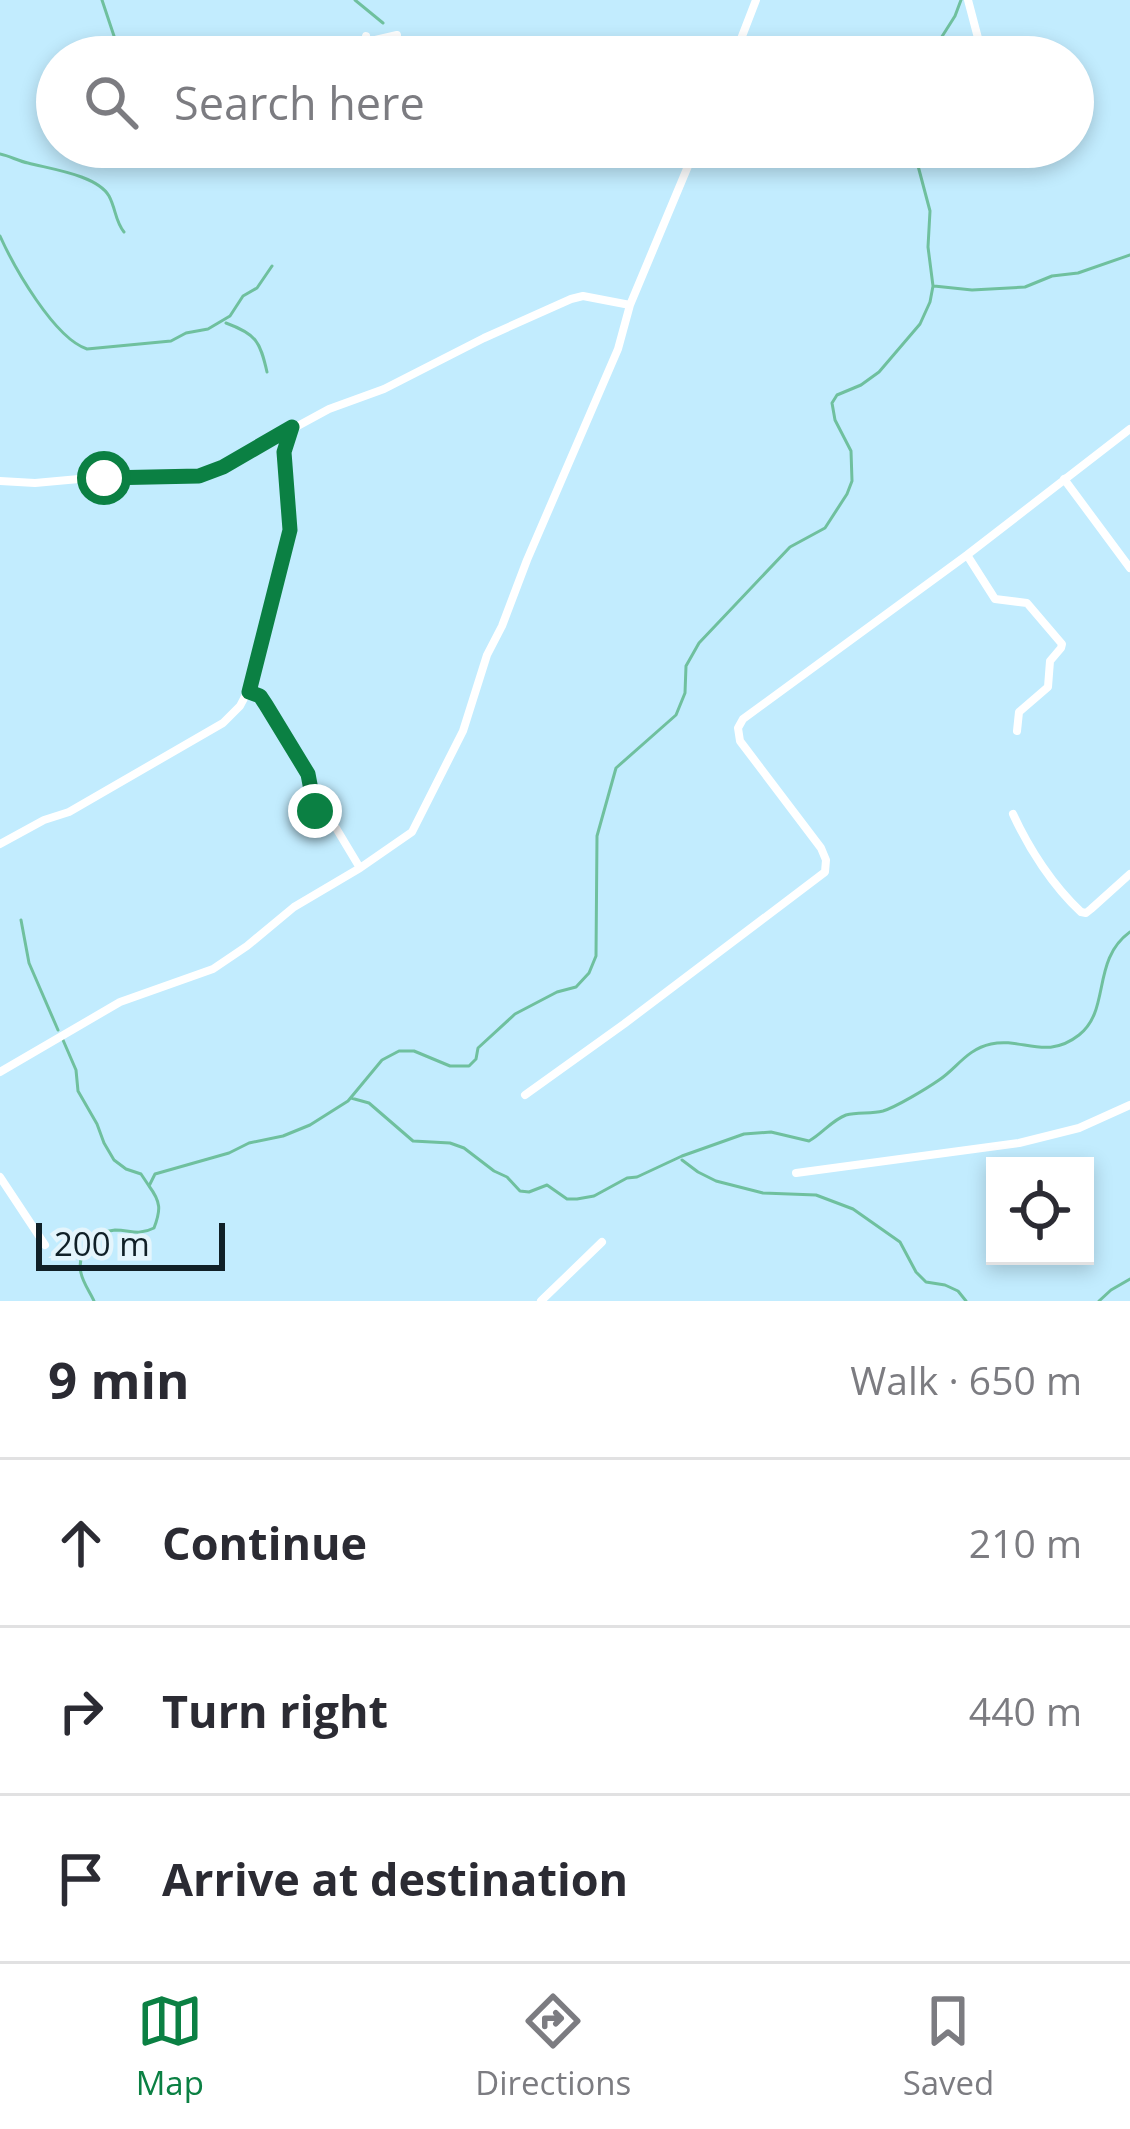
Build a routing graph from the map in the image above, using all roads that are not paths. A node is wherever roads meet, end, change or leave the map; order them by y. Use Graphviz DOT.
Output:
graph roads {
  1 [pos="756,0"];
  2 [pos="968,0"];
  3 [pos="398,34"];
  4 [pos="388,36"];
  5 [pos="742,36"];
  6 [pos="977,36"];
  7 [pos="687,168"];
  8 [pos="630,305"];
  9 [pos="292,427"];
  10 [pos="1130,430"];
  11 [pos="1064,479"];
  12 [pos="0,481"];
  13 [pos="968,554"];
  14 [pos="1130,568"];
  15 [pos="249,692"];
  16 [pos="1017,731"];
  17 [pos="1012,814"];
  18 [pos="0,844"];
  19 [pos="360,868"];
  20 [pos="1130,874"];
  21 [pos="0,1072"];
  22 [pos="525,1095"];
  23 [pos="1130,1105"];
  24 [pos="796,1173"];
  25 [pos="0,1177"];
  26 [pos="602,1242"];
  27 [pos="45,1245"];
  28 [pos="541,1301"];
  1 -- 5 [label="street"];
  2 -- 6 [label="street"];
  3 -- 4 [label="street"];
  7 -- 8 [label="street"];
  8 -- 9 [label="street"];
  8 -- 19 [label="street"];
  9 -- 12 [label="street"];
  9 -- 15 [label="street"];
  10 -- 11 [label="street"];
  11 -- 13 [label="street"];
  11 -- 14 [label="street"];
  13 -- 16 [label="street"];
  13 -- 22 [label="street"];
  15 -- 18 [label="street"];
  15 -- 19 [label="street"];
  17 -- 20 [label="street"];
  19 -- 21 [label="street"];
  23 -- 24 [label="street"];
  25 -- 27 [label="street"];
  26 -- 28 [label="street"];
}
